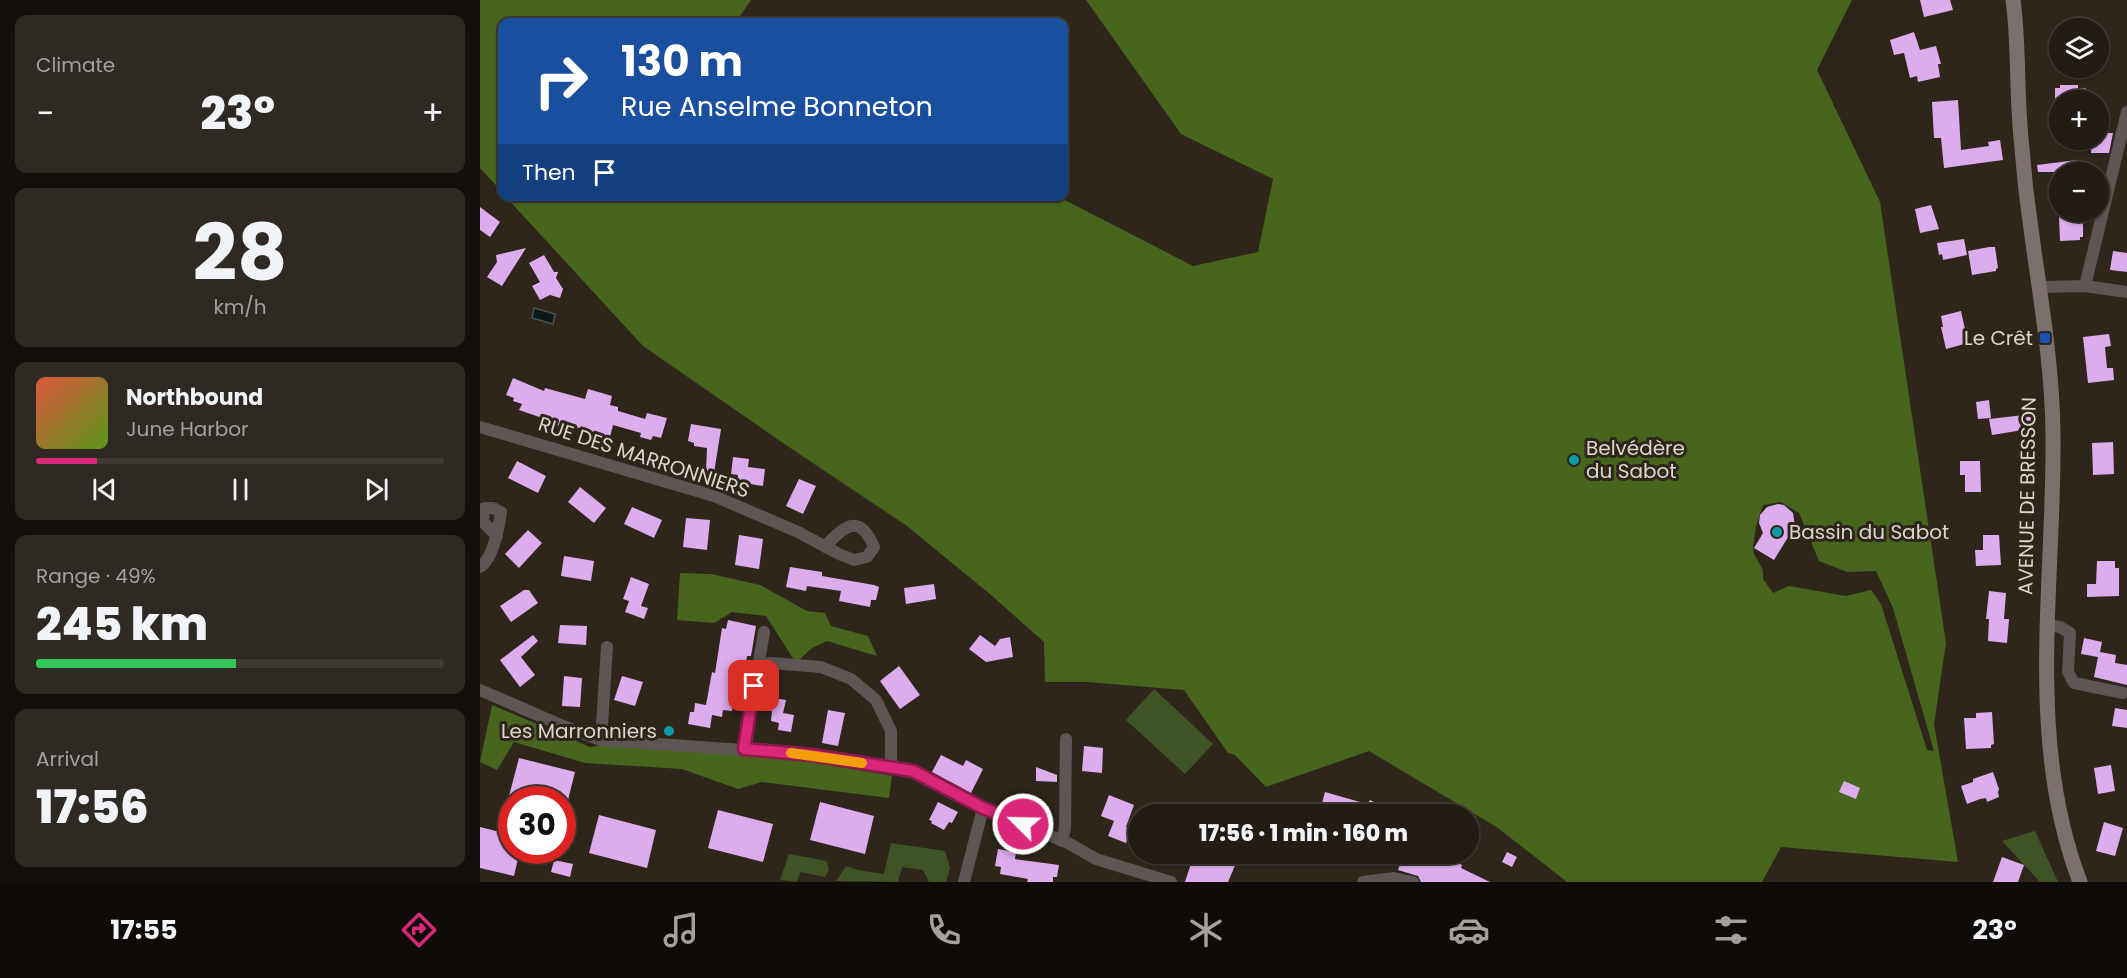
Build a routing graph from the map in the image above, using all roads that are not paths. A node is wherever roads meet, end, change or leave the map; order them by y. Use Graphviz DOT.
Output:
graph roads {
  1 [pos="2013,0"];
  2 [pos="2127,112"];
  3 [pos="2085,286"];
  4 [pos="2039,287"];
  5 [pos="2127,292"];
  6 [pos="480,426"];
  7 [pos="497,536"];
  8 [pos="825,547"];
  9 [pos="480,567"];
  10 [pos="2046,625"];
  11 [pos="764,632"];
  12 [pos="607,647"];
  13 [pos="758,665"];
  14 [pos="480,690"];
  15 [pos="2123,693"];
  16 [pos="1066,739"];
  17 [pos="601,740"];
  18 [pos="744,749"];
  19 [pos="891,767"];
  20 [pos="983,808"];
  21 [pos="1062,841"];
  22 [pos="964,882"];
  23 [pos="1171,882"];
  24 [pos="1363,882"];
  25 [pos="1413,882"];
  26 [pos="2080,882"];
  1 -- 4 [label="street, AVENUE DE BRESSON"];
  2 -- 3 [label="street"];
  3 -- 4 [label="street"];
  3 -- 5 [label="street"];
  4 -- 10 [label="street, AVENUE DE BRESSON"];
  6 -- 8 [label="street, RUE DES MARRONNIERS"];
  7 -- 9 [label="street"];
  10 -- 15 [label="street"];
  10 -- 26 [label="street, AVENUE DE BRESSON"];
  11 -- 13 [label="street"];
  12 -- 17 [label="street"];
  13 -- 18 [label="street"];
  13 -- 19 [label="street"];
  14 -- 17 [label="street"];
  16 -- 21 [label="street"];
  17 -- 18 [label="street"];
  18 -- 19 [label="street"];
  19 -- 20 [label="street"];
  20 -- 21 [label="street"];
  20 -- 22 [label="street"];
  21 -- 23 [label="street"];
  24 -- 25 [label="street"];
}
